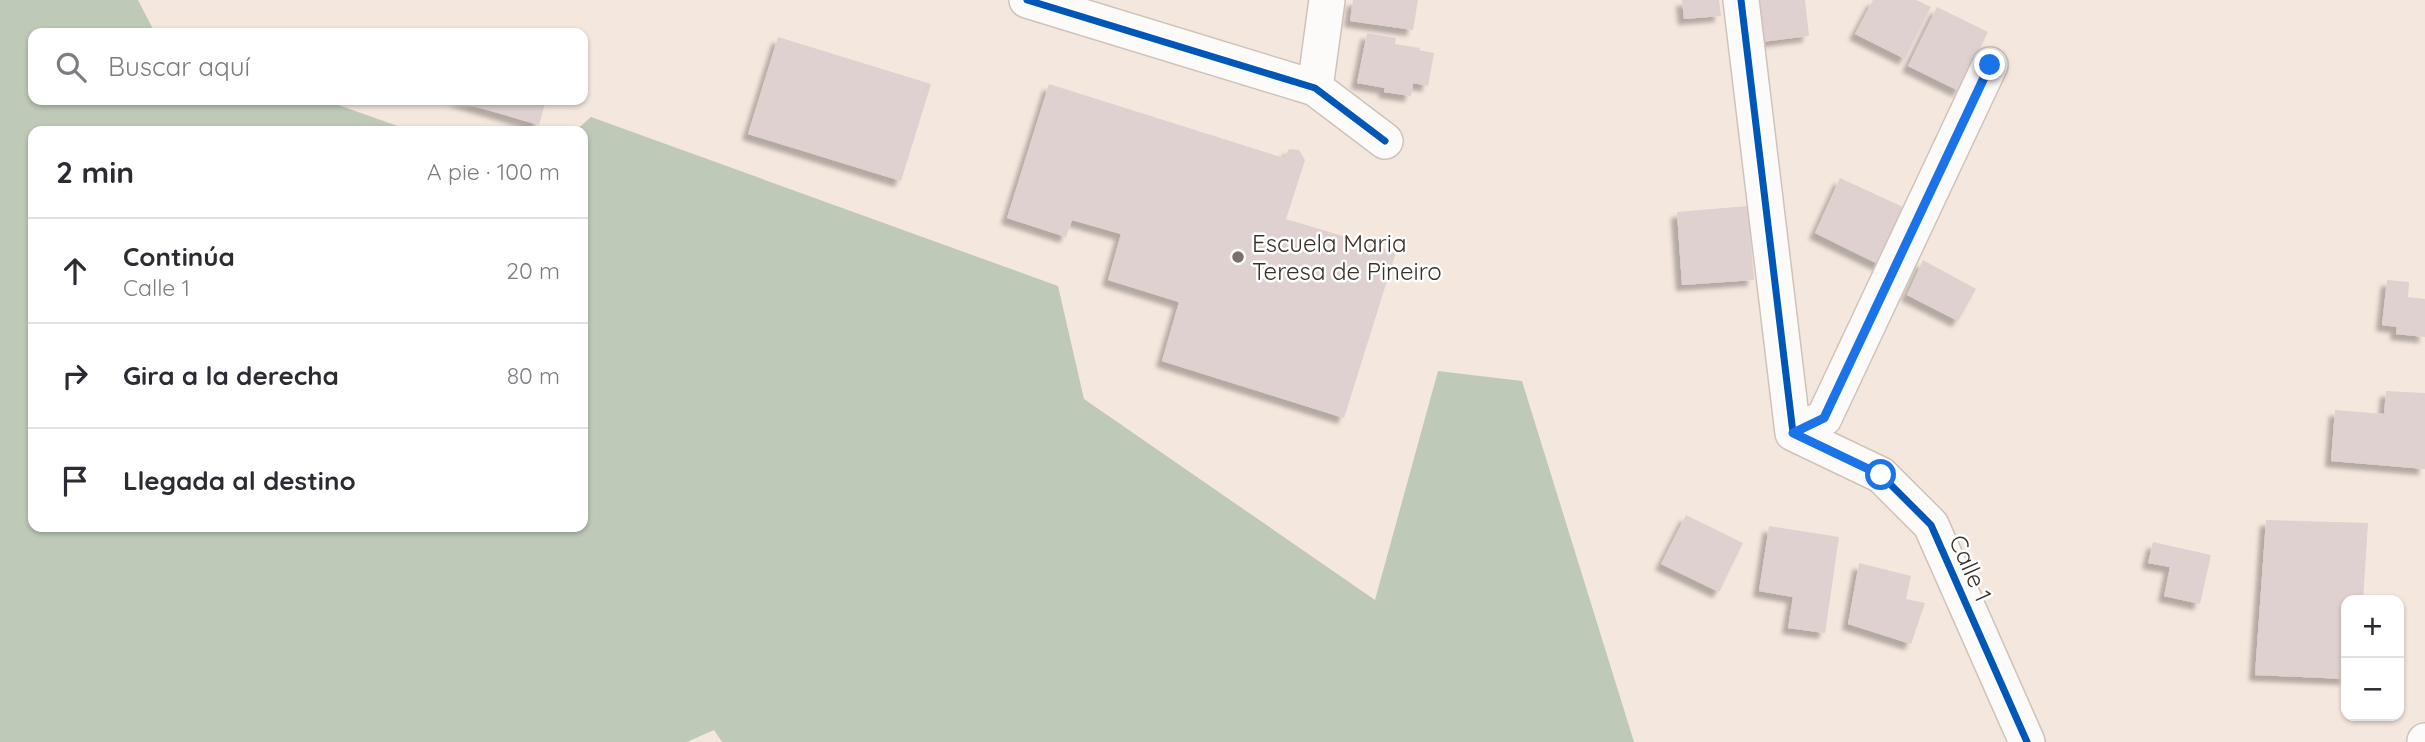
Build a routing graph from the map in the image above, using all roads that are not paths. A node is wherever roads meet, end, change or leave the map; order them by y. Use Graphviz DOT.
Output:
graph roads {
  1 [pos="1027,0"];
  2 [pos="1327,0"];
  3 [pos="1741,0"];
  4 [pos="1990,65"];
  5 [pos="1315,88"];
  6 [pos="1385,141"];
  7 [pos="1793,433"];
  8 [pos="2028,742"];
  1 -- 5 [label="street"];
  2 -- 5 [label="street"];
  3 -- 7 [label="street"];
  4 -- 7 [label="street"];
  5 -- 6 [label="street"];
  7 -- 8 [label="street, Calle 1"];
}
